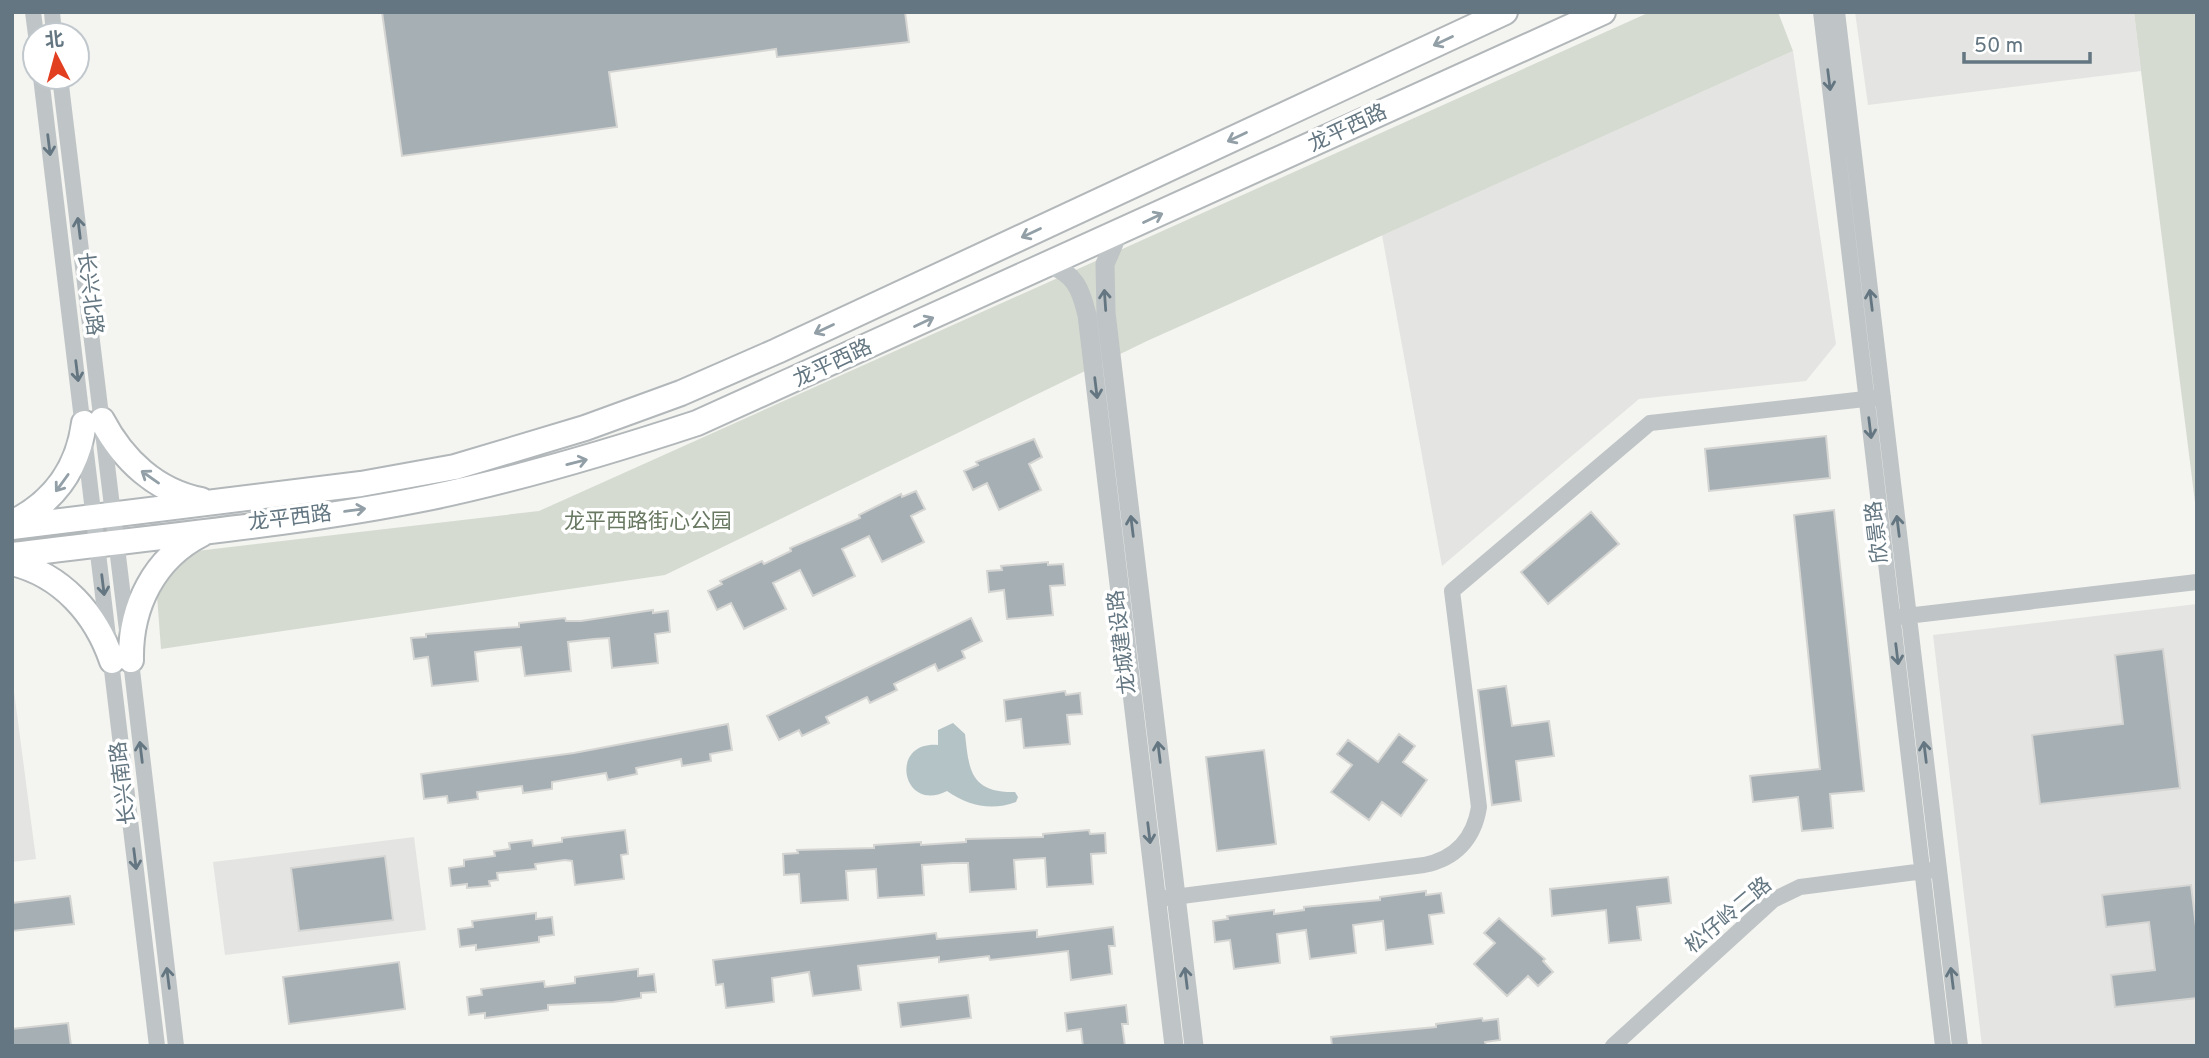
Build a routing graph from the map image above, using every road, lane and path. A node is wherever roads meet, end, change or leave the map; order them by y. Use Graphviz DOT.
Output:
graph roads {
  1 [pos="1505,12"];
  2 [pos="1603,12"];
  3 [pos="1821,12"];
  4 [pos="1837,12"];
  5 [pos="43,91"];
  6 [pos="61,91"];
  7 [pos="1118,234"];
  8 [pos="1049,265"];
  9 [pos="1875,398"];
  10 [pos="93,422"];
  11 [pos="212,502"];
  12 [pos="105,516"];
  13 [pos="12,525"];
  14 [pos="212,529"];
  15 [pos="108,542"];
  16 [pos="12,555"];
  17 [pos="12,563"];
  18 [pos="2197,582"];
  19 [pos="1901,616"];
  20 [pos="121,660"];
  21 [pos="1939,869"];
  22 [pos="1922,870"];
  23 [pos="1166,897"];
  24 [pos="157,1046"];
  25 [pos="176,1046"];
  26 [pos="1174,1046"];
  27 [pos="1194,1046"];
  28 [pos="1613,1046"];
  29 [pos="1943,1046"];
  30 [pos="1960,1046"];
  1 -- 11 [label="main road, 龙平西路, one-way"];
  7 -- 2 [label="main road, 龙平西路, one-way"];
  3 -- 9 [label="street, 欣景路, one-way"];
  9 -- 4 [label="street, 欣景路, one-way"];
  5 -- 10 [label="street, 长兴北路, one-way"];
  10 -- 6 [label="street, 长兴北路, one-way"];
  7 -- 8 [label="main road, 龙平西路"];
  23 -- 7 [label="street, 龙城建设路, one-way"];
  14 -- 8 [label="main road, 龙平西路, one-way"];
  8 -- 23 [label="street, 龙城建设路, one-way"];
  9 -- 19 [label="street, 欣景路"];
  9 -- 23 [label="street"];
  11 -- 10 [label="main road, one-way"];
  10 -- 12 [label="street, 长兴北路"];
  10 -- 13 [label="main road, one-way"];
  11 -- 12 [label="main road, 龙平西路"];
  12 -- 13 [label="main road, 龙平西路"];
  12 -- 15 [label="street, 长兴南路"];
  14 -- 15 [label="main road, 龙平西路"];
  14 -- 20 [label="main road"];
  15 -- 16 [label="main road, 龙平西路"];
  15 -- 20 [label="street, 长兴南路"];
  17 -- 20 [label="main road"];
  18 -- 19 [label="street"];
  21 -- 19 [label="street, 欣景路, one-way"];
  19 -- 22 [label="street, 欣景路, one-way"];
  20 -- 24 [label="street, 长兴南路, one-way"];
  25 -- 20 [label="street, 长兴南路, one-way"];
  21 -- 22 [label="street, 松仔岭二路"];
  30 -- 21 [label="street, 欣景路, one-way"];
  22 -- 28 [label="street, 松仔岭二路"];
  22 -- 29 [label="street, 欣景路"];
  23 -- 26 [label="street, 龙城建设路"];
  27 -- 23 [label="street, 龙城建设路, one-way"];
}
